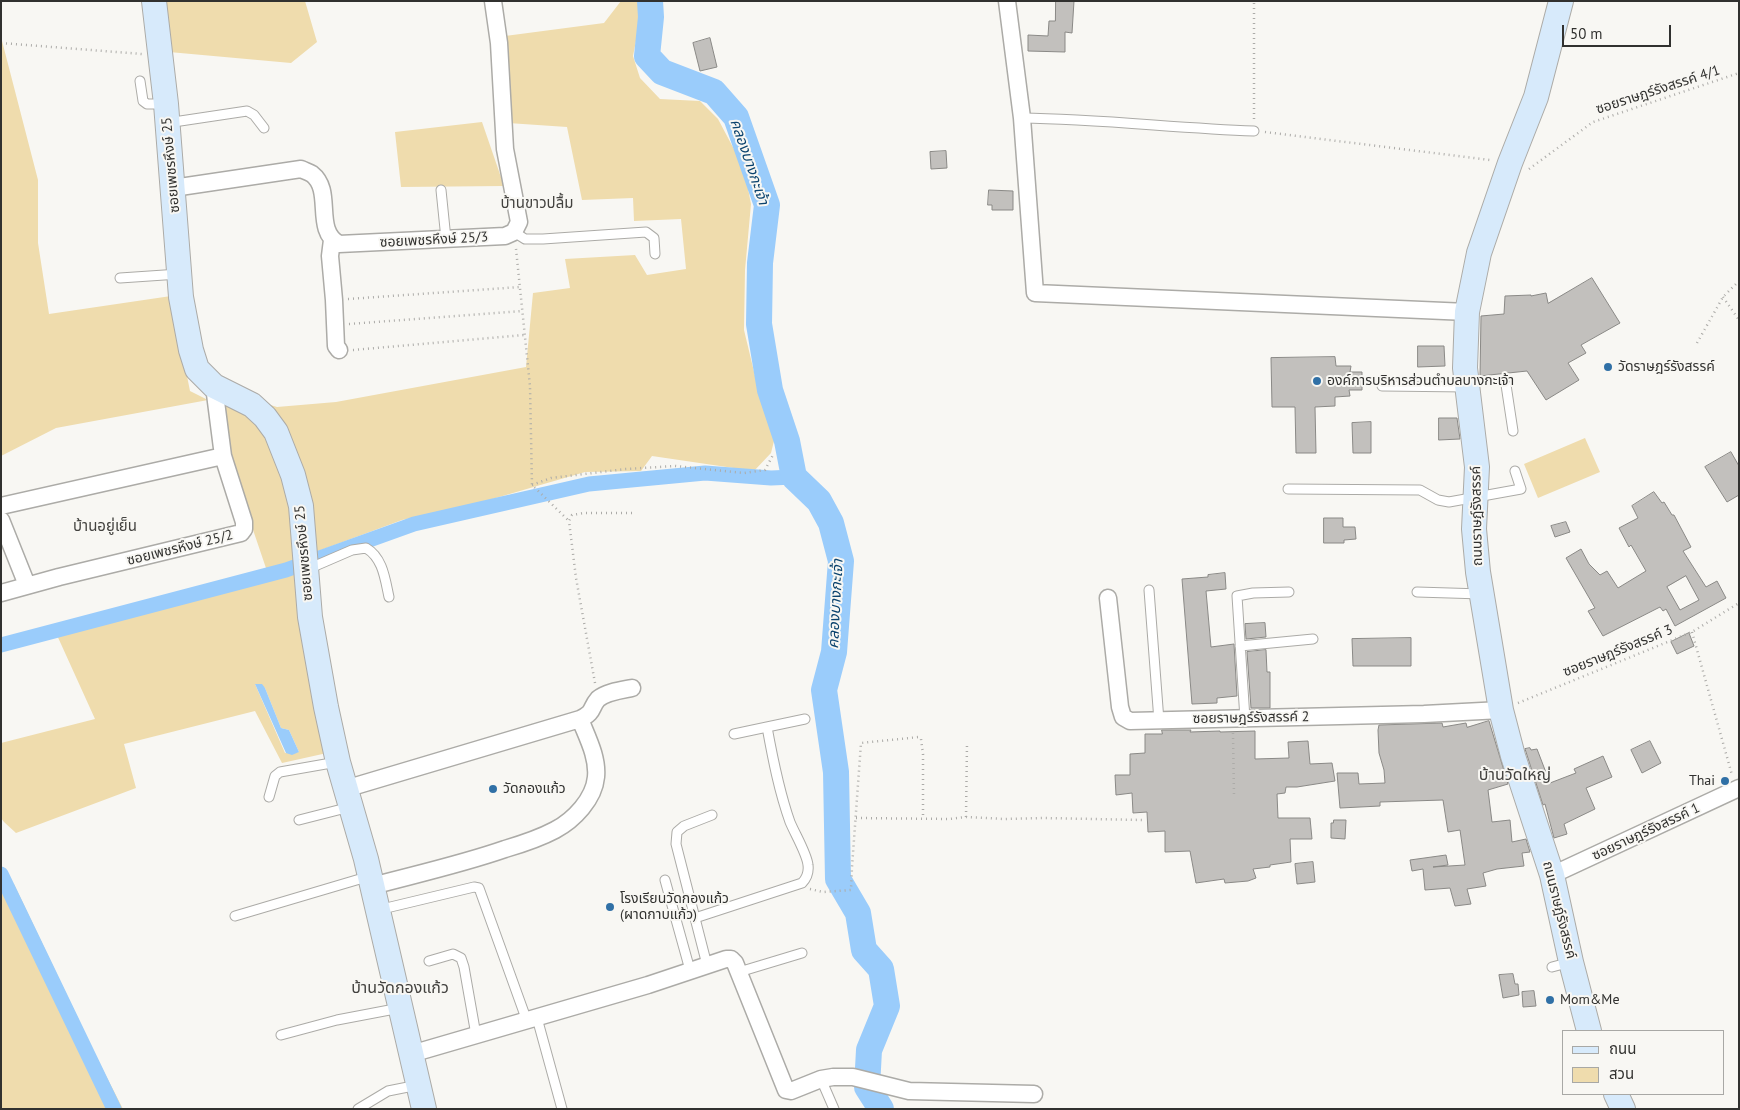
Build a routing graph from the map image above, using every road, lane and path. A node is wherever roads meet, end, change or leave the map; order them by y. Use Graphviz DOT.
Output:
graph roads {
  1 [pos="154,1"];
  2 [pos="493,1"];
  3 [pos="1007,1"];
  4 [pos="1254,1"];
  5 [pos="1561,1"];
  6 [pos="1,42"];
  7 [pos="160,55"];
  8 [pos="1739,73"];
  9 [pos="140,81"];
  10 [pos="166,114"];
  11 [pos="1022,118"];
  12 [pos="264,128"];
  13 [pos="1254,130"];
  14 [pos="1510,163"];
  15 [pos="173,188"];
  16 [pos="441,190"];
  17 [pos="514,232"];
  18 [pos="446,239"];
  19 [pos="332,240"];
  20 [pos="655,254"];
  21 [pos="180,274"];
  22 [pos="120,278"];
  23 [pos="1739,281"];
  24 [pos="520,287"];
  25 [pos="1723,297"];
  26 [pos="334,300"];
  27 [pos="522,311"];
  28 [pos="1467,312"];
  29 [pos="1739,320"];
  30 [pos="335,325"];
  31 [pos="525,335"];
  32 [pos="1697,343"];
  33 [pos="339,350"];
  34 [pos="1506,385"];
  35 [pos="214,386"];
  36 [pos="1382,386"];
  37 [pos="1468,388"];
  38 [pos="1513,431"];
  39 [pos="774,453"];
  40 [pos="223,456"];
  41 [pos="1515,471"];
  42 [pos="532,485"];
  43 [pos="1288,490"];
  44 [pos="1474,498"];
  45 [pos="1,506"];
  46 [pos="632,513"];
  47 [pos="1,520"];
  48 [pos="569,521"];
  49 [pos="305,570"];
  50 [pos="27,585"];
  51 [pos="1149,590"];
  52 [pos="1289,592"];
  53 [pos="1417,592"];
  54 [pos="1,593"];
  55 [pos="1482,594"];
  56 [pos="389,597"];
  57 [pos="1108,598"];
  58 [pos="1739,603"];
  59 [pos="1692,632"];
  60 [pos="1313,639"];
  61 [pos="1240,646"];
  62 [pos="632,688"];
  63 [pos="598,699"];
  64 [pos="1501,710"];
  65 [pos="580,719"];
  66 [pos="805,719"];
  67 [pos="1238,719"];
  68 [pos="1159,720"];
  69 [pos="767,727"];
  70 [pos="734,734"];
  71 [pos="967,743"];
  72 [pos="338,762"];
  73 [pos="1737,789"];
  74 [pos="1234,796"];
  75 [pos="269,798"];
  76 [pos="348,798"];
  77 [pos="712,815"];
  78 [pos="966,817"];
  79 [pos="856,818"];
  80 [pos="923,819"];
  81 [pos="299,820"];
  82 [pos="1142,820"];
  83 [pos="1552,876"];
  84 [pos="665,880"];
  85 [pos="371,881"];
  86 [pos="823,892"];
  87 [pos="378,910"];
  88 [pos="235,916"];
  89 [pos="695,918"];
  90 [pos="802,953"];
  91 [pos="429,961"];
  92 [pos="707,965"];
  93 [pos="690,970"];
  94 [pos="738,972"];
  95 [pos="400,1008"];
  96 [pos="532,1019"];
  97 [pos="1589,1030"];
  98 [pos="281,1035"];
  99 [pos="476,1035"];
  100 [pos="411,1054"];
  101 [pos="821,1079"];
  102 [pos="419,1085"];
  103 [pos="1034,1094"];
  104 [pos="1616,1095"];
  105 [pos="358,1109"];
  106 [pos="424,1109"];
  107 [pos="562,1109"];
  108 [pos="834,1109"];
  109 [pos="1623,1109"];
  1 -- 7 [label="street, ซอยเพชรหึงษ์ 25"];
  2 -- 17 [label="street"];
  3 -- 11 [label="street"];
  4 -- 13 [label="path"];
  5 -- 14 [label="street, ถนนราษฎ์รังสรรค์"];
  6 -- 7 [label="path"];
  7 -- 10 [label="street, ซอยเพชรหึงษ์ 25"];
  8 -- 14 [label="path, ซอยราษฎร์รังสรรค์ 4/1"];
  9 -- 10 [label="lane"];
  10 -- 12 [label="lane"];
  10 -- 15 [label="street, ซอยเพชรหึงษ์ 25"];
  11 -- 13 [label="lane"];
  11 -- 28 [label="street"];
  13 -- 14 [label="path, ซอยราษฎร์รังสรรค์ 4/1"];
  14 -- 28 [label="street, ถนนราษฎ์รังสรรค์"];
  15 -- 19 [label="street"];
  15 -- 21 [label="street, ซอยเพชรหึงษ์ 25"];
  16 -- 18 [label="lane"];
  17 -- 18 [label="street, ซอยเพชรหึงษ์ 25/3"];
  17 -- 20 [label="lane"];
  17 -- 24 [label="path"];
  18 -- 19 [label="street, ซอยเพชรหึงษ์ 25/3"];
  19 -- 26 [label="street"];
  21 -- 22 [label="lane"];
  21 -- 35 [label="street, ซอยเพชรหึงษ์ 25"];
  23 -- 25 [label="path"];
  24 -- 26 [label="path"];
  24 -- 27 [label="path"];
  25 -- 29 [label="path"];
  25 -- 32 [label="path"];
  26 -- 30 [label="street"];
  27 -- 30 [label="path"];
  27 -- 31 [label="path"];
  28 -- 37 [label="street, ถนนราษฎ์รังสรรค์"];
  30 -- 33 [label="street"];
  31 -- 33 [label="path"];
  31 -- 42 [label="path"];
  34 -- 38 [label="lane"];
  35 -- 40 [label="street, ซอยเพชรหึงษ์ 25/2"];
  35 -- 49 [label="street, ซอยเพชรหึงษ์ 25"];
  36 -- 37 [label="lane"];
  37 -- 44 [label="street, ถนนราษฎ์รังสรรค์"];
  39 -- 42 [label="path"];
  40 -- 45 [label="street"];
  40 -- 50 [label="street, ซอยเพชรหึงษ์ 25/2"];
  41 -- 44 [label="lane"];
  42 -- 48 [label="path"];
  43 -- 44 [label="lane"];
  44 -- 55 [label="street, ถนนราษฎ์รังสรรค์"];
  46 -- 48 [label="path"];
  47 -- 50 [label="street"];
  48 -- 63 [label="path"];
  49 -- 56 [label="lane"];
  49 -- 72 [label="street, ซอยเพชรหึงษ์ 25"];
  50 -- 54 [label="street, ซอยเพชรหึงษ์ 25/2"];
  51 -- 68 [label="lane"];
  52 -- 61 [label="lane"];
  53 -- 55 [label="lane"];
  55 -- 64 [label="street, ถนนราษฎ์รังสรรค์"];
  57 -- 68 [label="street, ซอยราษฎร์รังสรรค์ 2"];
  58 -- 59 [label="path, ซอยราษฎร์รังสรรค์ 3"];
  59 -- 64 [label="path, ซอยราษฎร์รังสรรค์ 3"];
  59 -- 73 [label="path"];
  60 -- 61 [label="lane"];
  61 -- 67 [label="lane"];
  62 -- 63 [label="street"];
  63 -- 65 [label="street"];
  64 -- 67 [label="street, ซอยราษฎร์รังสรรค์ 2"];
  64 -- 83 [label="street, ถนนราษฎ์รังสรรค์"];
  65 -- 76 [label="street"];
  65 -- 85 [label="street"];
  66 -- 69 [label="lane"];
  67 -- 68 [label="street, ซอยราษฎร์รังสรรค์ 2"];
  67 -- 74 [label="path"];
  69 -- 70 [label="lane"];
  69 -- 89 [label="lane"];
  71 -- 78 [label="path"];
  72 -- 75 [label="lane"];
  72 -- 76 [label="street, ซอยเพชรหึงษ์ 25"];
  73 -- 83 [label="street, ซอยราษฎร์รังสรรค์ 1"];
  76 -- 81 [label="lane"];
  76 -- 85 [label="street, ซอยเพชรหึงษ์ 25"];
  77 -- 89 [label="lane"];
  78 -- 80 [label="path"];
  78 -- 82 [label="path"];
  79 -- 80 [label="path"];
  79 -- 80 [label="path"];
  79 -- 86 [label="path"];
  83 -- 97 [label="street, ถนนราษฎ์รังสรรค์"];
  84 -- 93 [label="lane"];
  85 -- 87 [label="street, ซอยเพชรหึงษ์ 25"];
  85 -- 88 [label="lane"];
  87 -- 95 [label="street, ซอยเพชรหึงษ์ 25"];
  87 -- 96 [label="lane"];
  89 -- 92 [label="lane"];
  90 -- 94 [label="lane"];
  91 -- 99 [label="lane"];
  92 -- 93 [label="street"];
  92 -- 94 [label="street"];
  93 -- 96 [label="street"];
  94 -- 101 [label="street"];
  95 -- 98 [label="lane"];
  95 -- 100 [label="street, ซอยเพชรหึงษ์ 25"];
  96 -- 99 [label="street"];
  96 -- 107 [label="lane"];
  99 -- 100 [label="street"];
  100 -- 102 [label="street, ซอยเพชรหึงษ์ 25"];
  101 -- 103 [label="street"];
  101 -- 108 [label="lane"];
  102 -- 105 [label="lane"];
  102 -- 106 [label="street, ซอยเพชรหึงษ์ 25"];
  104 -- 109 [label="street"];
}
